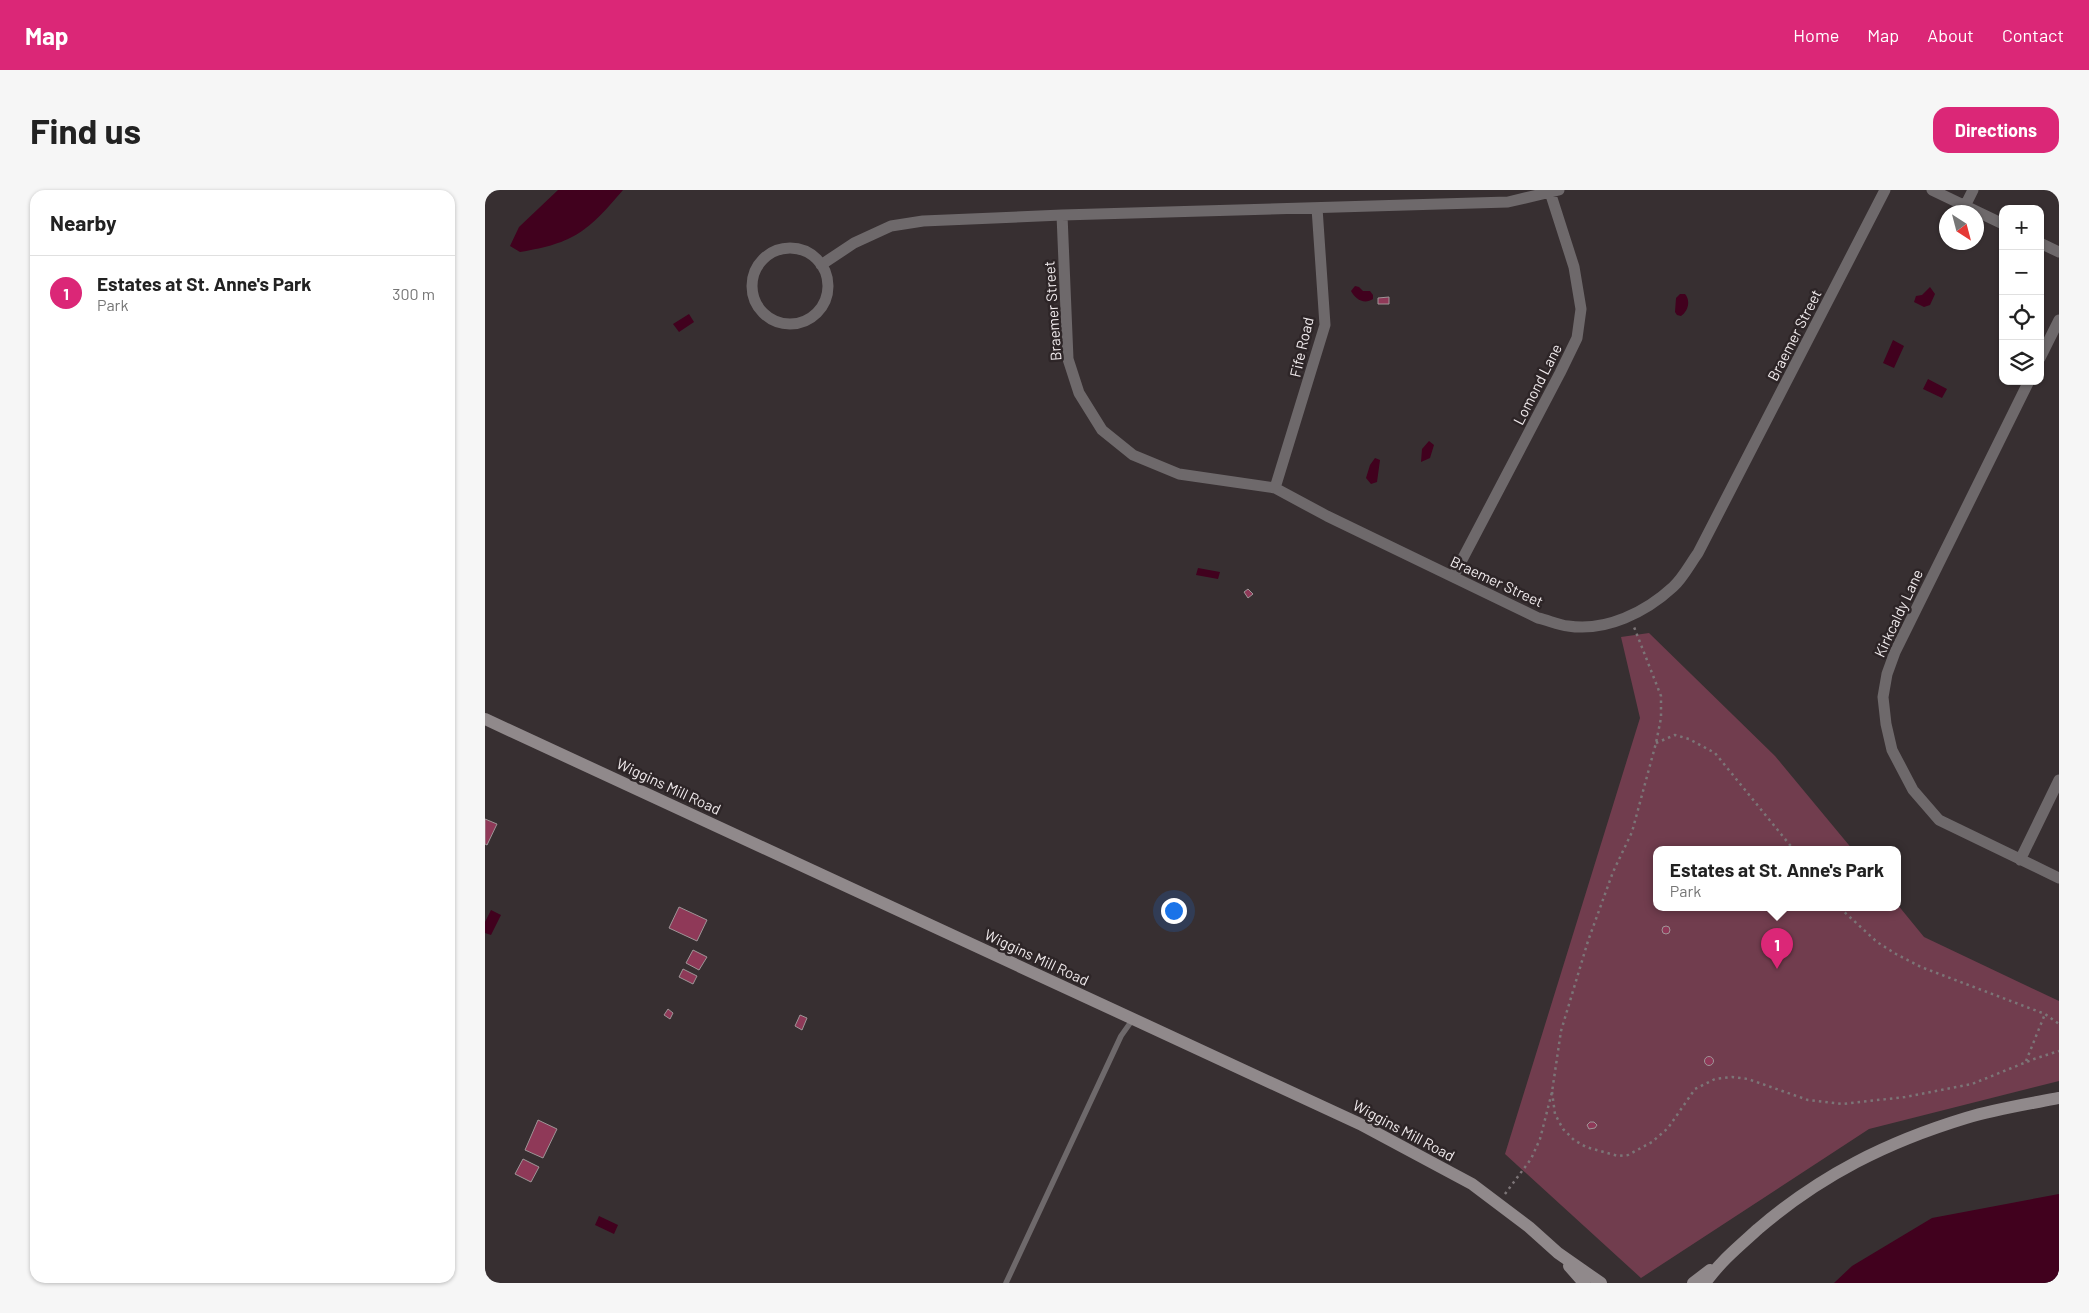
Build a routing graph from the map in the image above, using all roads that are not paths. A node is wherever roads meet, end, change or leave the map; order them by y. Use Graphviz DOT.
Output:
graph roads {
  1 [pos="1885,190"];
  2 [pos="1932,190"];
  3 [pos="1973,190"];
  4 [pos="1555,191"];
  5 [pos="1963,205"];
  6 [pos="1966,205"];
  7 [pos="1317,208"];
  8 [pos="1062,215"];
  9 [pos="1984,215"];
  10 [pos="1999,222"];
  11 [pos="2044,245"];
  12 [pos="2059,252"];
  13 [pos="821,265"];
  14 [pos="2059,320"];
  15 [pos="2044,350"];
  16 [pos="2027,385"];
  17 [pos="1275,488"];
  18 [pos="1453,577"];
  19 [pos="485,719"];
  20 [pos="2059,780"];
  21 [pos="2020,860"];
  22 [pos="2059,878"];
  23 [pos="1133,1019"];
  24 [pos="2059,1098"];
  25 [pos="1558,1253"];
  26 [pos="1721,1261"];
  27 [pos="1006,1283"];
  28 [pos="1584,1283"];
  29 [pos="1601,1283"];
  30 [pos="1693,1283"];
  31 [pos="1705,1283"];
  1 -- 18 [label="street, Braemer Street"];
  2 -- 5 [label="street"];
  3 -- 6 [label="street"];
  4 -- 7 [label="street"];
  4 -- 18 [label="street, Lomond Lane"];
  7 -- 8 [label="street"];
  7 -- 17 [label="street, Fife Road"];
  8 -- 13 [label="street"];
  8 -- 17 [label="street, Braemer Street"];
  9 -- 10 [label="street"];
  11 -- 12 [label="street"];
  13 -- 13 [label="street"];
  14 -- 15 [label="street"];
  16 -- 21 [label="street, Kirkcaldy Lane"];
  17 -- 18 [label="street, Braemer Street"];
  19 -- 23 [label="street, Wiggins Mill Road"];
  20 -- 21 [label="street"];
  21 -- 22 [label="street, Kirkcaldy Lane"];
  23 -- 25 [label="street, Wiggins Mill Road"];
  23 -- 27 [label="lane"];
  24 -- 26 [label="street"];
  25 -- 28 [label="street, Wiggins Mill Road"];
  25 -- 29 [label="street, Wiggins Mill Road"];
  26 -- 30 [label="street"];
  26 -- 31 [label="street"];
}
